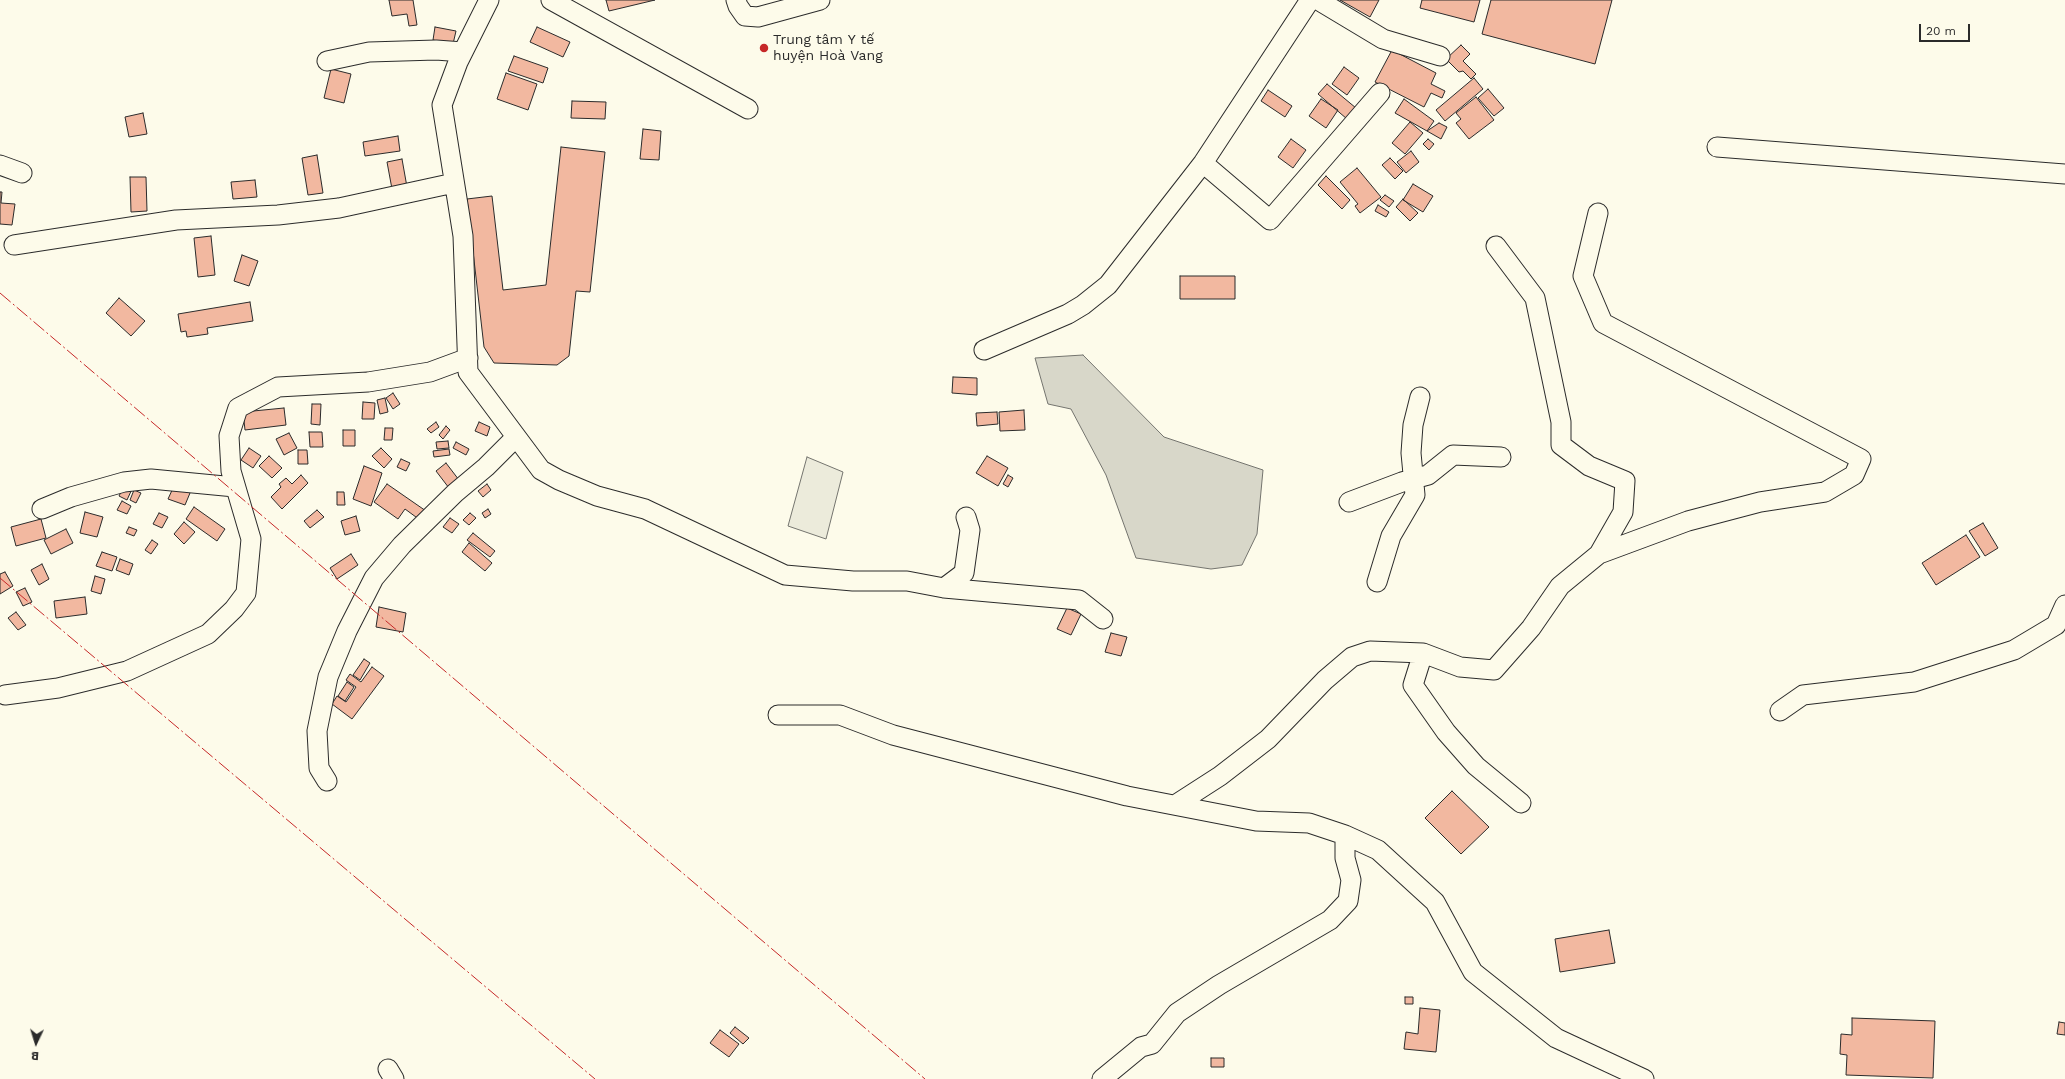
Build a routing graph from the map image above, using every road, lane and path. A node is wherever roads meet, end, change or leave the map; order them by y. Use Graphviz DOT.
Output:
graph roads {
  1 [pos="489,0"];
  2 [pos="550,0"];
  3 [pos="736,0"];
  4 [pos="820,0"];
  5 [pos="1310,0"];
  6 [pos="1318,0"];
  7 [pos="463,52"];
  8 [pos="1440,56"];
  9 [pos="327,60"];
  10 [pos="1380,93"];
  11 [pos="748,109"];
  12 [pos="1716,147"];
  13 [pos="1203,163"];
  14 [pos="0,165"];
  15 [pos="22,174"];
  16 [pos="2065,174"];
  17 [pos="454,183"];
  18 [pos="1598,213"];
  19 [pos="14,245"];
  20 [pos="1496,246"];
  21 [pos="984,350"];
  22 [pos="468,358"];
  23 [pos="1420,397"];
  24 [pos="516,436"];
  25 [pos="1501,457"];
  26 [pos="1413,479"];
  27 [pos="235,487"];
  28 [pos="1349,502"];
  29 [pos="42,509"];
  30 [pos="966,517"];
  31 [pos="1599,554"];
  32 [pos="1377,582"];
  33 [pos="944,588"];
  34 [pos="2065,605"];
  35 [pos="1103,619"];
  36 [pos="1423,653"];
  37 [pos="5,696"];
  38 [pos="1780,711"];
  39 [pos="778,715"];
  40 [pos="327,781"];
  41 [pos="1521,804"];
  42 [pos="1175,805"];
  43 [pos="1345,835"];
  44 [pos="1102,1079"];
  45 [pos="1644,1079"];
  1 -- 7 [label="street"];
  2 -- 11 [label="street"];
  3 -- 4 [label="street"];
  5 -- 13 [label="street"];
  6 -- 8 [label="street"];
  7 -- 9 [label="street"];
  7 -- 17 [label="street"];
  10 -- 13 [label="street"];
  12 -- 16 [label="street"];
  13 -- 21 [label="street"];
  14 -- 15 [label="street"];
  17 -- 19 [label="street"];
  17 -- 22 [label="street"];
  18 -- 31 [label="street"];
  20 -- 31 [label="street"];
  22 -- 24 [label="street"];
  22 -- 27 [label="street"];
  23 -- 26 [label="street"];
  24 -- 33 [label="street"];
  24 -- 40 [label="street"];
  25 -- 26 [label="street"];
  26 -- 28 [label="street"];
  26 -- 32 [label="street"];
  27 -- 29 [label="street"];
  27 -- 37 [label="street"];
  30 -- 33 [label="street"];
  31 -- 36 [label="street"];
  33 -- 35 [label="street"];
  34 -- 38 [label="street"];
  36 -- 41 [label="street"];
  36 -- 42 [label="street"];
  39 -- 42 [label="street"];
  42 -- 43 [label="street"];
  43 -- 44 [label="street"];
  43 -- 45 [label="street"];
}
